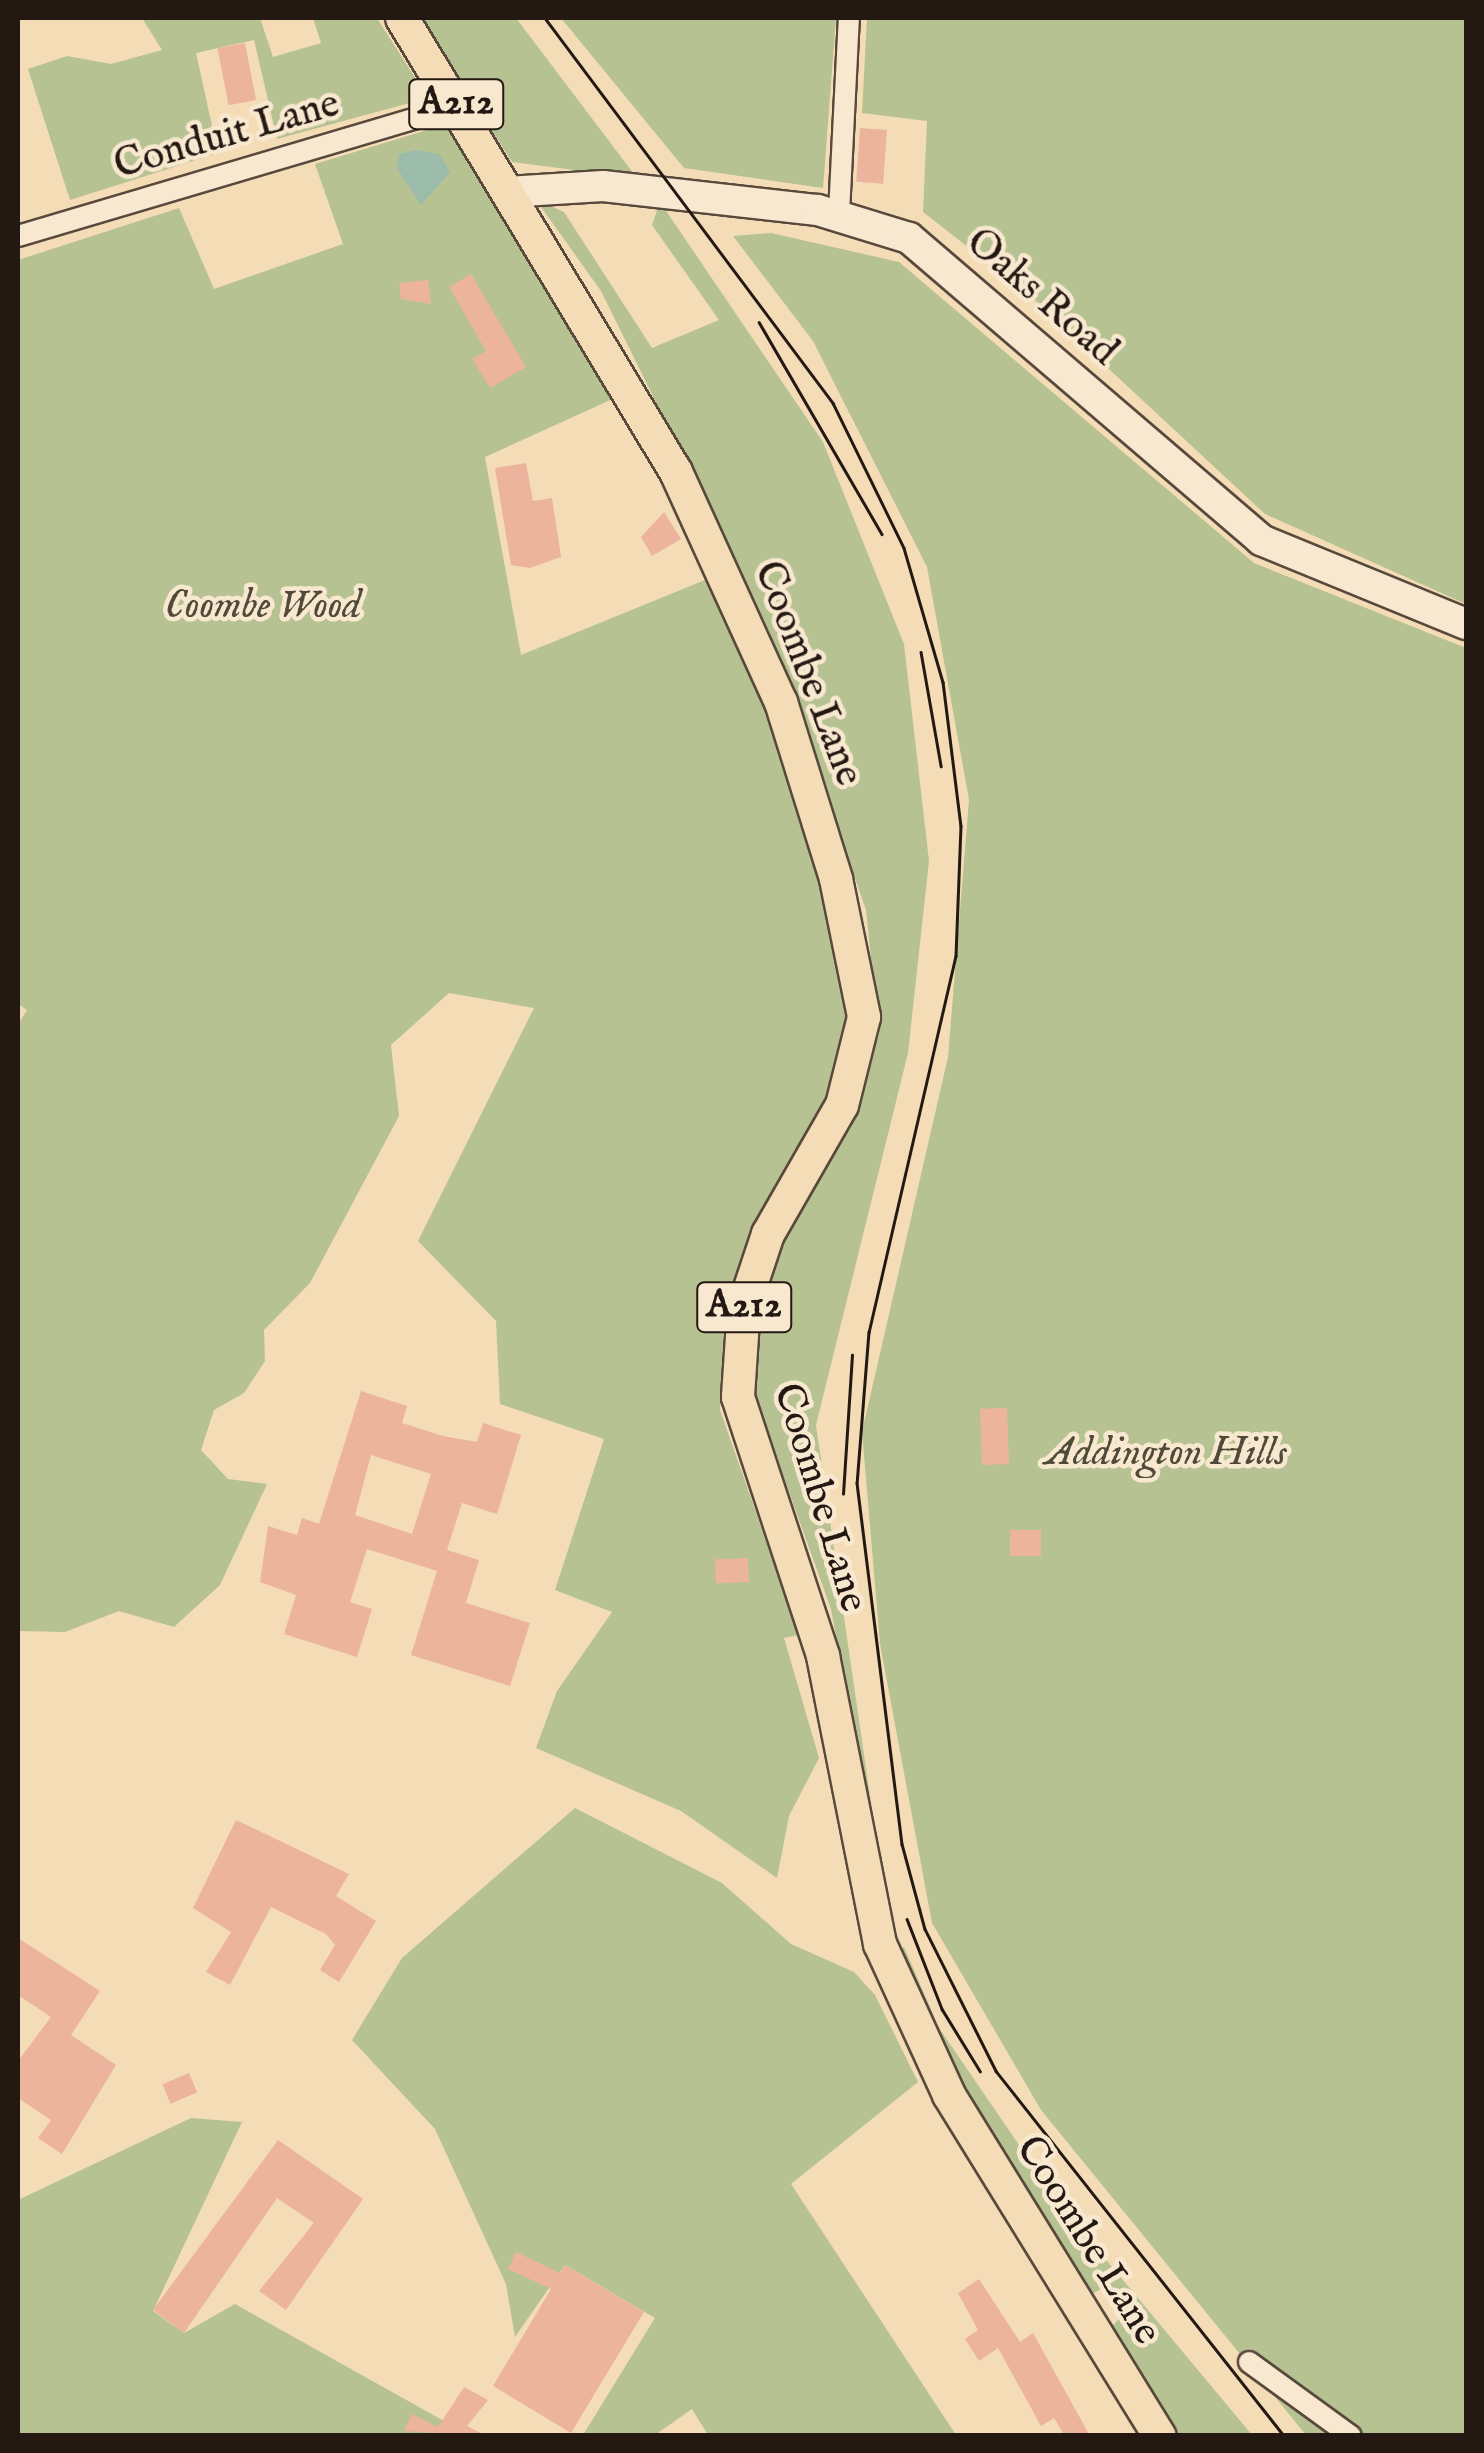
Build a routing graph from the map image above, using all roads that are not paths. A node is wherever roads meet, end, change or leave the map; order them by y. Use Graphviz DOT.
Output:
graph roads {
  1 [pos="402,18"];
  2 [pos="849,18"];
  3 [pos="457,106"];
  4 [pos="507,192"];
  5 [pos="840,213"];
  6 [pos="18,236"];
  7 [pos="1466,624"];
  8 [pos="1249,2362"];
  9 [pos="1160,2436"];
  10 [pos="1352,2436"];
  1 -- 3 [label="main road, A212"];
  2 -- 5 [label="street"];
  3 -- 4 [label="main road, A212"];
  3 -- 6 [label="street, Conduit Lane"];
  4 -- 5 [label="street, Oaks Road"];
  4 -- 9 [label="main road, Coombe Lane / A212"];
  5 -- 7 [label="street, Oaks Road"];
  8 -- 10 [label="street"];
}
